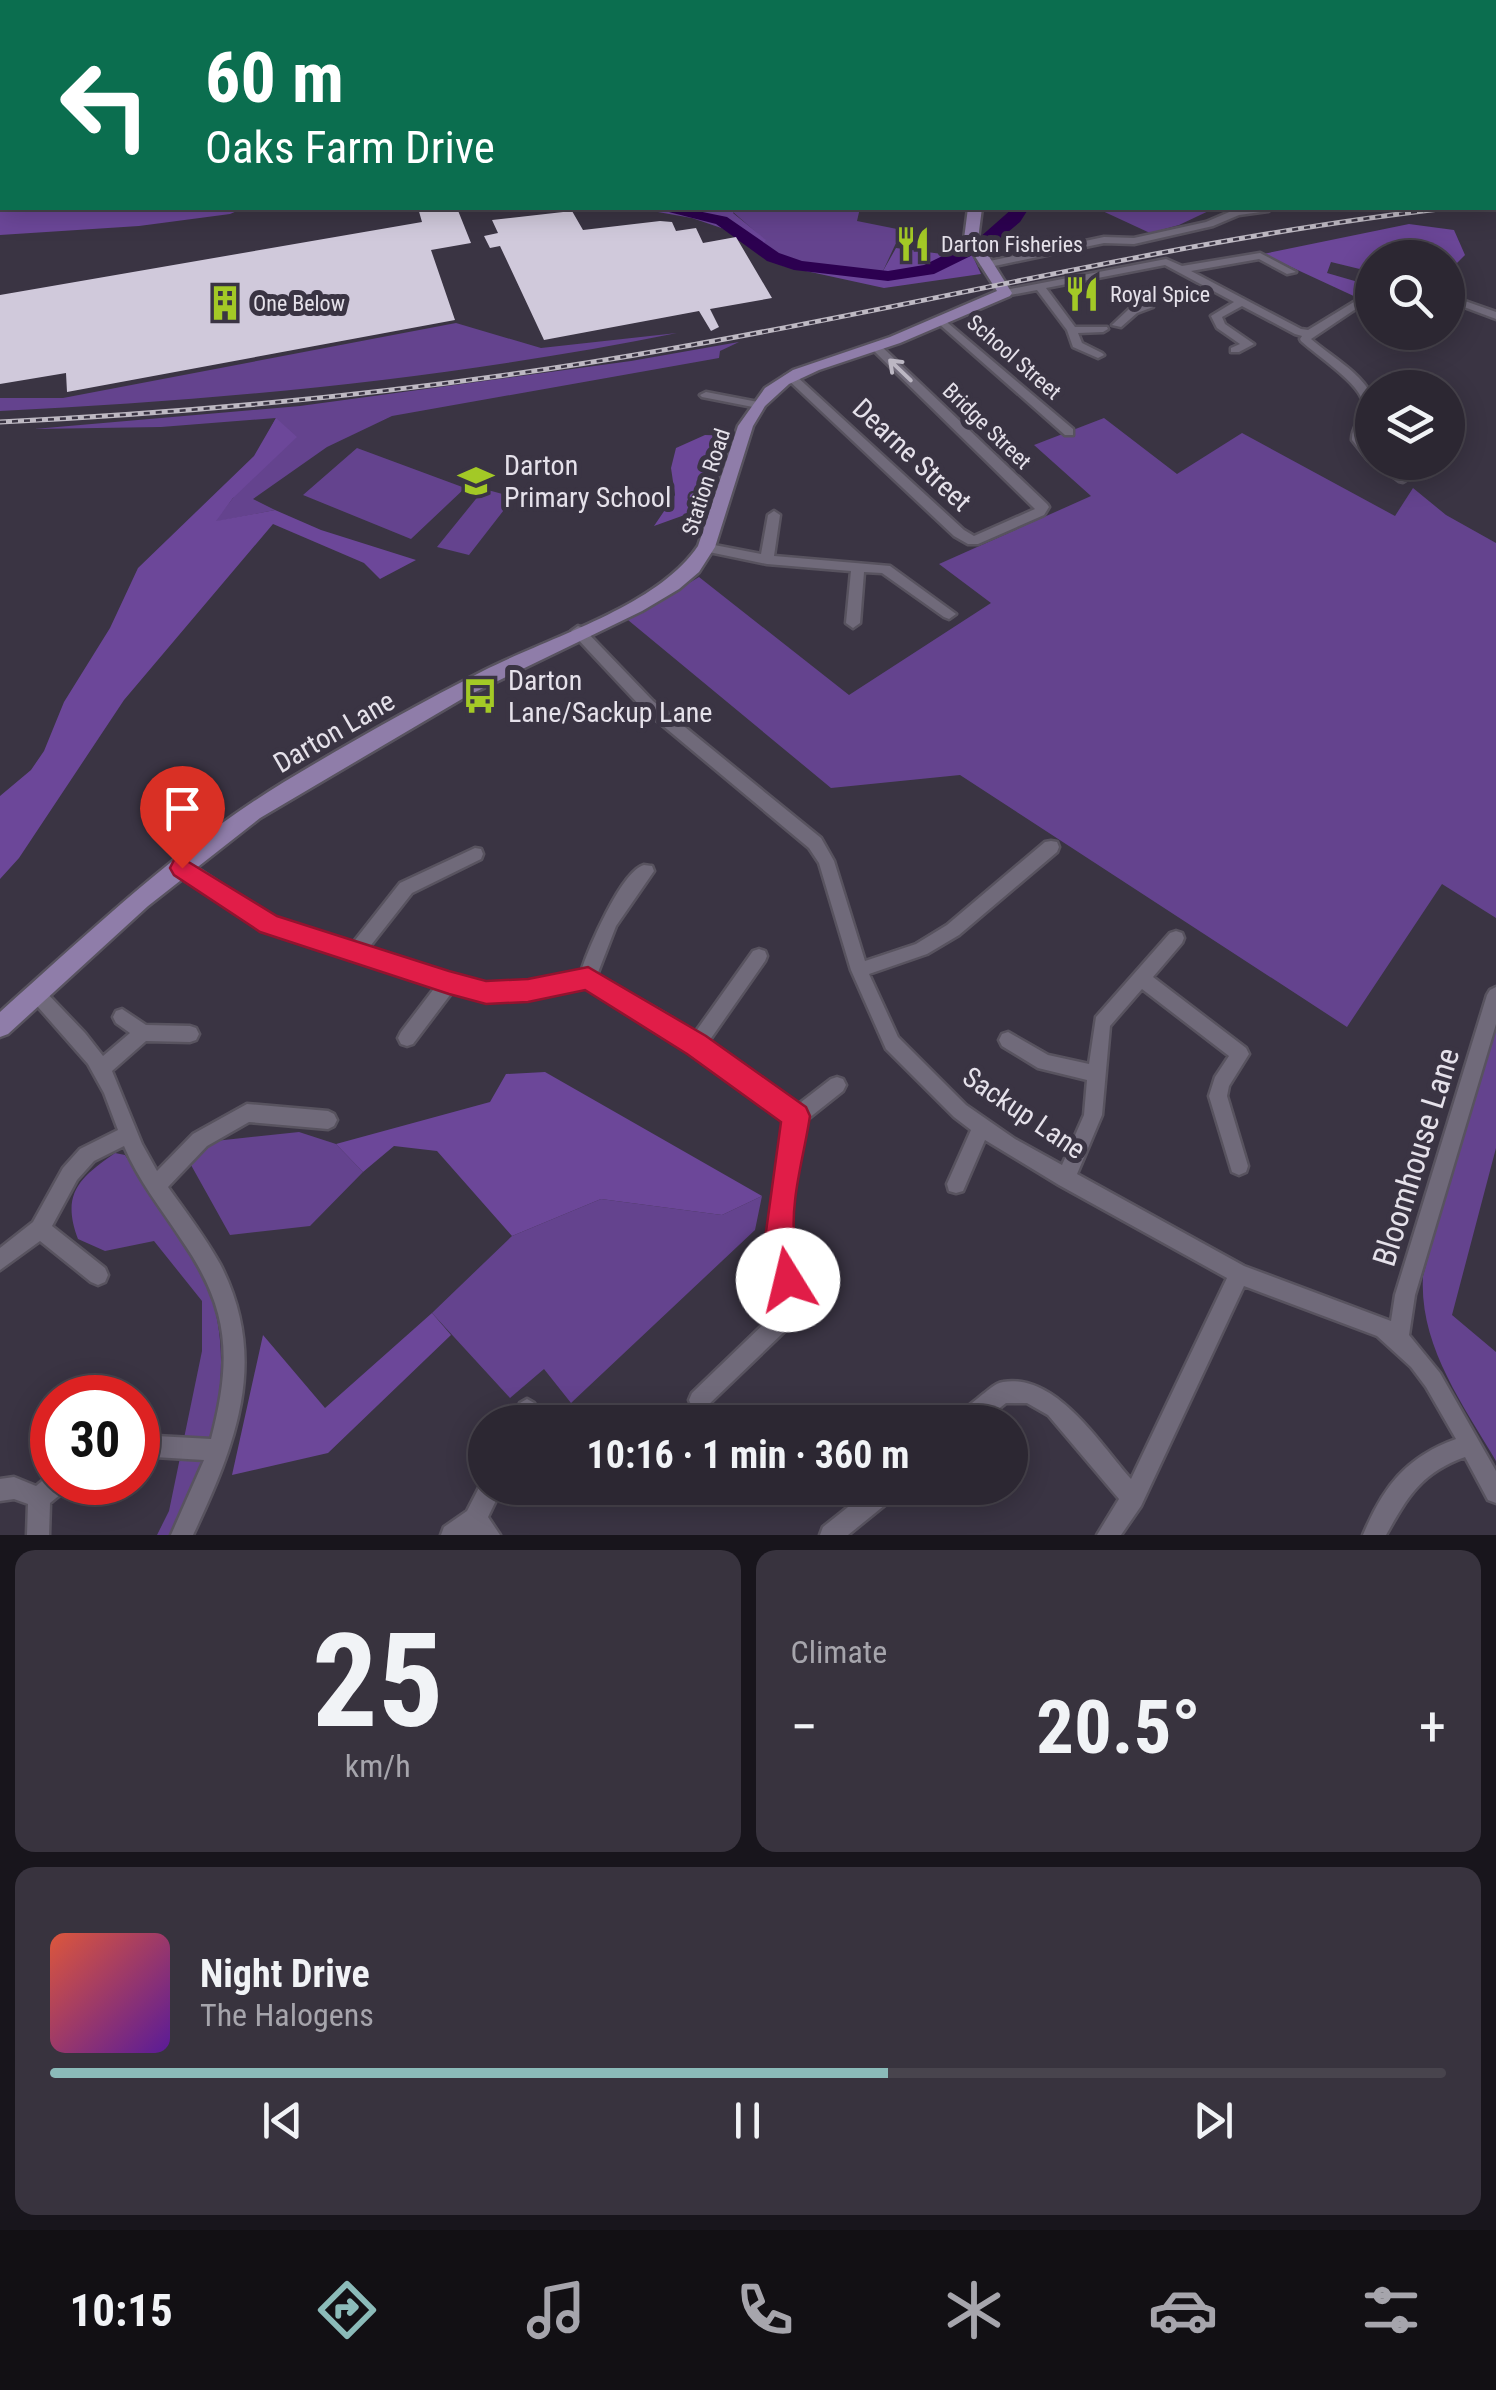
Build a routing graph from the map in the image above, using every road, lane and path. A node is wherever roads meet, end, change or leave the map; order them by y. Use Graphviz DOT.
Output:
graph roads {
  1 [pos="974,210"];
  2 [pos="1252,210"];
  3 [pos="978,253"];
  4 [pos="1184,269"];
  5 [pos="1292,272"];
  6 [pos="1041,288"];
  7 [pos="1005,293"];
  8 [pos="1242,302"];
  9 [pos="1465,304"];
  10 [pos="1355,305"];
  11 [pos="1149,306"];
  12 [pos="1496,316"];
  13 [pos="942,320"];
  14 [pos="1117,324"];
  15 [pos="1072,330"];
  16 [pos="1103,330"];
  17 [pos="1310,333"];
  18 [pos="876,347"];
  19 [pos="1235,350"];
  20 [pos="1098,356"];
  21 [pos="790,376"];
  22 [pos="1355,384"];
  23 [pos="706,395"];
  24 [pos="758,405"];
  25 [pos="1044,430"];
  26 [pos="774,515"];
  27 [pos="1009,524"];
  28 [pos="709,548"];
  29 [pos="767,560"];
  30 [pos="858,567"];
  31 [pos="949,614"];
  32 [pos="853,623"];
  33 [pos="578,632"];
  34 [pos="1050,847"];
  35 [pos="475,854"];
  36 [pos="182,868"];
  37 [pos="646,872"];
  38 [pos="1176,938"];
  39 [pos="355,953"];
  40 [pos="759,956"];
  41 [pos="860,970"];
  42 [pos="1140,977"];
  43 [pos="588,978"];
  44 [pos="449,982"];
  45 [pos="38,994"];
  46 [pos="1496,995"];
  47 [pos="122,1016"];
  48 [pos="0,1027"];
  49 [pos="143,1033"];
  50 [pos="190,1034"];
  51 [pos="407,1038"];
  52 [pos="1008,1040"];
  53 [pos="696,1045"];
  54 [pos="101,1069"];
  55 [pos="1095,1074"];
  56 [pos="837,1085"];
  57 [pos="796,1116"];
  58 [pos="328,1120"];
  59 [pos="982,1126"];
  60 [pos="128,1134"];
  61 [pos="1240,1166"];
  62 [pos="1066,1178"];
  63 [pos="956,1184"];
  64 [pos="157,1185"];
  65 [pos="40,1230"];
  66 [pos="0,1260"];
  67 [pos="1239,1274"];
  68 [pos="98,1275"];
  69 [pos="1398,1337"];
  70 [pos="699,1400"];
  71 [pos="986,1405"];
  72 [pos="160,1446"];
  73 [pos="1469,1446"];
  74 [pos="220,1450"];
  75 [pos="0,1490"];
  76 [pos="1496,1492"];
  77 [pos="30,1494"];
  78 [pos="1134,1498"];
  79 [pos="39,1505"];
  80 [pos="867,1505"];
  81 [pos="482,1527"];
  82 [pos="38,1535"];
  83 [pos="182,1535"];
  84 [pos="452,1535"];
  85 [pos="831,1535"];
  86 [pos="1108,1535"];
  87 [pos="1374,1535"];
  1 -- 3 [label="main road"];
  2 -- 3 [label="street"];
  3 -- 7 [label="main road"];
  4 -- 5 [label="street"];
  4 -- 6 [label="street, Station Road"];
  4 -- 8 [label="street"];
  6 -- 7 [label="street, Station Road"];
  6 -- 15 [label="street"];
  7 -- 13 [label="main road, Station Road"];
  8 -- 17 [label="street"];
  8 -- 19 [label="street"];
  9 -- 12 [label="street"];
  10 -- 17 [label="street"];
  11 -- 14 [label="street"];
  13 -- 18 [label="main road, Station Road"];
  13 -- 25 [label="street, School Street"];
  15 -- 16 [label="street"];
  15 -- 20 [label="street"];
  17 -- 22 [label="street"];
  18 -- 21 [label="main road, Station Road"];
  27 -- 18 [label="street, Bridge Street, one-way"];
  21 -- 24 [label="main road, Station Road"];
  21 -- 27 [label="street, Dearne Street"];
  23 -- 24 [label="street"];
  24 -- 28 [label="main road, Station Road"];
  26 -- 29 [label="street"];
  28 -- 29 [label="street"];
  28 -- 33 [label="main road, Station Road"];
  29 -- 30 [label="street"];
  30 -- 31 [label="street"];
  30 -- 32 [label="street"];
  33 -- 36 [label="main road, Darton Lane"];
  33 -- 41 [label="street, Sackup Lane"];
  34 -- 41 [label="street"];
  35 -- 39 [label="street"];
  36 -- 39 [label="street"];
  36 -- 45 [label="main road, Darton Lane"];
  37 -- 43 [label="street"];
  38 -- 42 [label="street"];
  39 -- 44 [label="street"];
  40 -- 53 [label="street"];
  41 -- 59 [label="street, Sackup Lane"];
  42 -- 55 [label="street"];
  42 -- 61 [label="street"];
  43 -- 44 [label="street"];
  43 -- 53 [label="street"];
  44 -- 51 [label="street"];
  45 -- 48 [label="main road, Darton Lane"];
  45 -- 54 [label="street"];
  46 -- 69 [label="street, Bloomhouse Lane"];
  47 -- 49 [label="street"];
  49 -- 50 [label="street"];
  49 -- 54 [label="street"];
  52 -- 55 [label="street"];
  53 -- 57 [label="street"];
  54 -- 60 [label="street"];
  55 -- 62 [label="street"];
  56 -- 57 [label="street"];
  57 -- 70 [label="street"];
  58 -- 64 [label="street"];
  59 -- 62 [label="street, Sackup Lane"];
  59 -- 63 [label="street"];
  60 -- 64 [label="street"];
  60 -- 65 [label="street"];
  62 -- 67 [label="street, Sackup Lane"];
  64 -- 74 [label="street"];
  65 -- 66 [label="street"];
  65 -- 68 [label="street"];
  67 -- 69 [label="street, Sackup Lane"];
  67 -- 78 [label="street"];
  69 -- 73 [label="street, Sackup Lane"];
  71 -- 78 [label="street"];
  72 -- 74 [label="street"];
  73 -- 76 [label="street, Sackup Lane"];
  73 -- 87 [label="street"];
  74 -- 83 [label="street"];
  75 -- 77 [label="street"];
  78 -- 86 [label="street"];
  79 -- 82 [label="street"];
  80 -- 85 [label="street"];
  81 -- 84 [label="street"];
}
